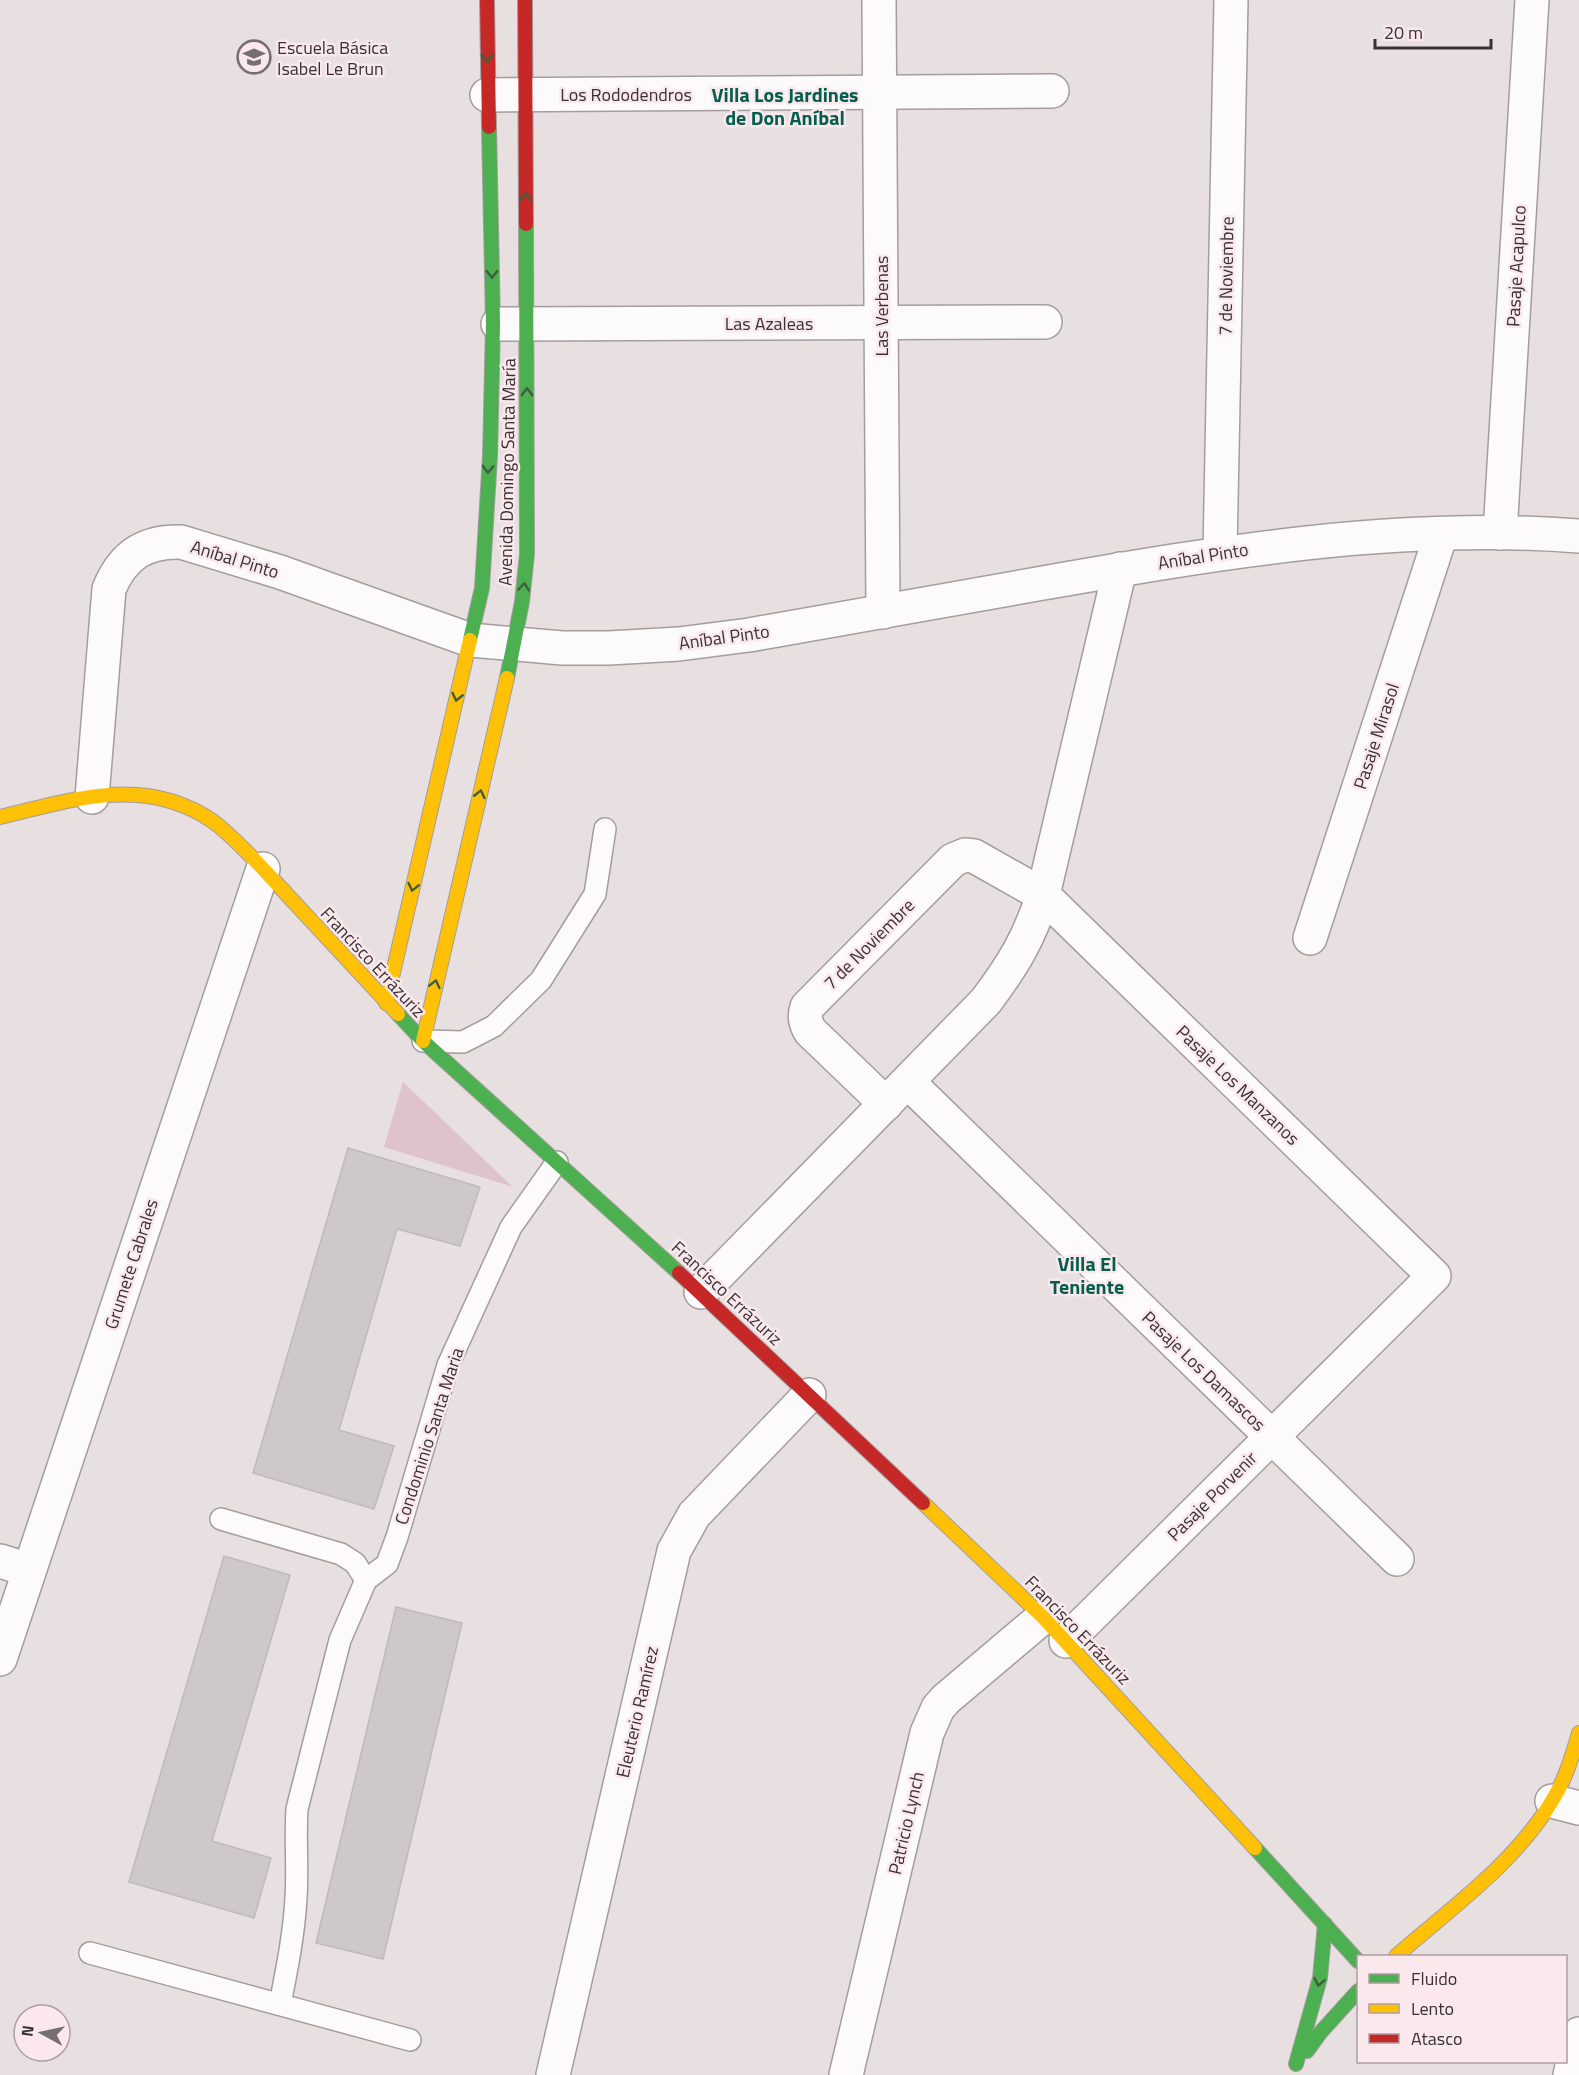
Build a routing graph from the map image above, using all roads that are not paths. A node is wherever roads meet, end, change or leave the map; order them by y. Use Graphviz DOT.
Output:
graph roads {
  1 [pos="488,0"];
  2 [pos="525,0"];
  3 [pos="879,0"];
  4 [pos="1232,0"];
  5 [pos="1532,0"];
  6 [pos="1052,91"];
  7 [pos="879,92"];
  8 [pos="488,94"];
  9 [pos="526,94"];
  10 [pos="1046,322"];
  11 [pos="881,323"];
  12 [pos="493,324"];
  13 [pos="527,324"];
  14 [pos="1500,533"];
  15 [pos="1441,534"];
  16 [pos="1579,536"];
  17 [pos="1220,552"];
  18 [pos="1120,569"];
  19 [pos="883,612"];
  20 [pos="470,640"];
  21 [pos="515,645"];
  22 [pos="92,797"];
  23 [pos="0,817"];
  24 [pos="605,829"];
  25 [pos="263,869"];
  26 [pos="1043,895"];
  27 [pos="1310,938"];
  28 [pos="386,1003"];
  29 [pos="423,1041"];
  30 [pos="897,1093"];
  31 [pos="556,1162"];
  32 [pos="1434,1276"];
  33 [pos="701,1292"];
  34 [pos="809,1395"];
  35 [pos="1272,1437"];
  36 [pos="221,1519"];
  37 [pos="1397,1559"];
  38 [pos="15,1566"];
  39 [pos="366,1580"];
  40 [pos="1043,1617"];
  41 [pos="1066,1641"];
  42 [pos="0,1659"];
  43 [pos="1579,1733"];
  44 [pos="1566,1804"];
  45 [pos="1325,1924"];
  46 [pos="90,1953"];
  47 [pos="1397,1955"];
  48 [pos="1357,1959"];
  49 [pos="1357,1993"];
  50 [pos="280,2004"];
  51 [pos="1579,2034"];
  52 [pos="410,2040"];
  53 [pos="1293,2070"];
  54 [pos="554,2075"];
  55 [pos="846,2075"];
  56 [pos="1570,2075"];
  1 -- 8 [label="street, Avenida Domingo Santa María, one-way"];
  2 -- 9 [label="street, Avenida Domingo Santa María"];
  3 -- 7 [label="street, Las Verbenas"];
  4 -- 17 [label="street, 7 de Noviembre"];
  5 -- 14 [label="street, Pasaje Acapulco"];
  6 -- 7 [label="street, Los Rododendros"];
  7 -- 9 [label="street, Los Rododendros"];
  7 -- 11 [label="street, Las Verbenas"];
  8 -- 9 [label="street, Los Rododendros"];
  8 -- 12 [label="street, Avenida Domingo Santa María, one-way"];
  13 -- 9 [label="street, Avenida Domingo Santa María, one-way"];
  10 -- 11 [label="street, Las Azaleas"];
  11 -- 13 [label="street, Las Azaleas"];
  11 -- 19 [label="street, Las Verbenas"];
  12 -- 13 [label="street, Las Azaleas"];
  12 -- 20 [label="street, Avenida Domingo Santa María, one-way"];
  21 -- 13 [label="street, Avenida Domingo Santa María, one-way"];
  14 -- 15 [label="street, Aníbal Pinto"];
  14 -- 16 [label="street, Aníbal Pinto"];
  15 -- 17 [label="street, Aníbal Pinto"];
  15 -- 27 [label="street, Pasaje Mirasol"];
  17 -- 18 [label="street, Aníbal Pinto"];
  18 -- 19 [label="street, Aníbal Pinto"];
  18 -- 26 [label="street"];
  19 -- 21 [label="street, Aníbal Pinto"];
  20 -- 21 [label="street, Aníbal Pinto"];
  20 -- 22 [label="street, Aníbal Pinto"];
  20 -- 28 [label="street, Avenida Domingo Santa María, one-way"];
  29 -- 21 [label="street, Avenida Domingo Santa María, one-way"];
  22 -- 23 [label="street, Francisco Errázuriz"];
  22 -- 25 [label="street, Francisco Errázuriz"];
  24 -- 29 [label="lane"];
  25 -- 28 [label="street, Francisco Errázuriz"];
  25 -- 38 [label="street, Grumete Cabrales"];
  26 -- 30 [label="street"];
  26 -- 30 [label="street, 7 de Noviembre"];
  26 -- 32 [label="street, Pasaje Los Manzanos"];
  28 -- 29 [label="street, Francisco Errázuriz"];
  29 -- 31 [label="street, Francisco Errázuriz"];
  30 -- 33 [label="street"];
  30 -- 35 [label="street, Pasaje Los Damascos"];
  31 -- 33 [label="street, Francisco Errázuriz"];
  31 -- 39 [label="lane, Condominio Santa Maria"];
  32 -- 35 [label="street, Pasaje Porvenir"];
  33 -- 34 [label="street, Francisco Errázuriz"];
  34 -- 40 [label="street, Francisco Errázuriz"];
  34 -- 54 [label="street, Eleuterio Ramírez"];
  35 -- 37 [label="street, Pasaje Los Damascos"];
  35 -- 41 [label="street, Pasaje Porvenir"];
  36 -- 39 [label="lane"];
  38 -- 42 [label="street, Grumete Cabrales"];
  39 -- 50 [label="lane, Condominio Santa Maria"];
  40 -- 41 [label="street, Francisco Errázuriz"];
  40 -- 55 [label="street, Patricio Lynch"];
  41 -- 45 [label="street, Francisco Errázuriz"];
  43 -- 44 [label="street"];
  44 -- 47 [label="street"];
  45 -- 48 [label="street, Francisco Errázuriz"];
  45 -- 53 [label="street, one-way"];
  46 -- 50 [label="lane"];
  49 -- 53 [label="street"];
  50 -- 52 [label="lane"];
  51 -- 56 [label="street"];
}
